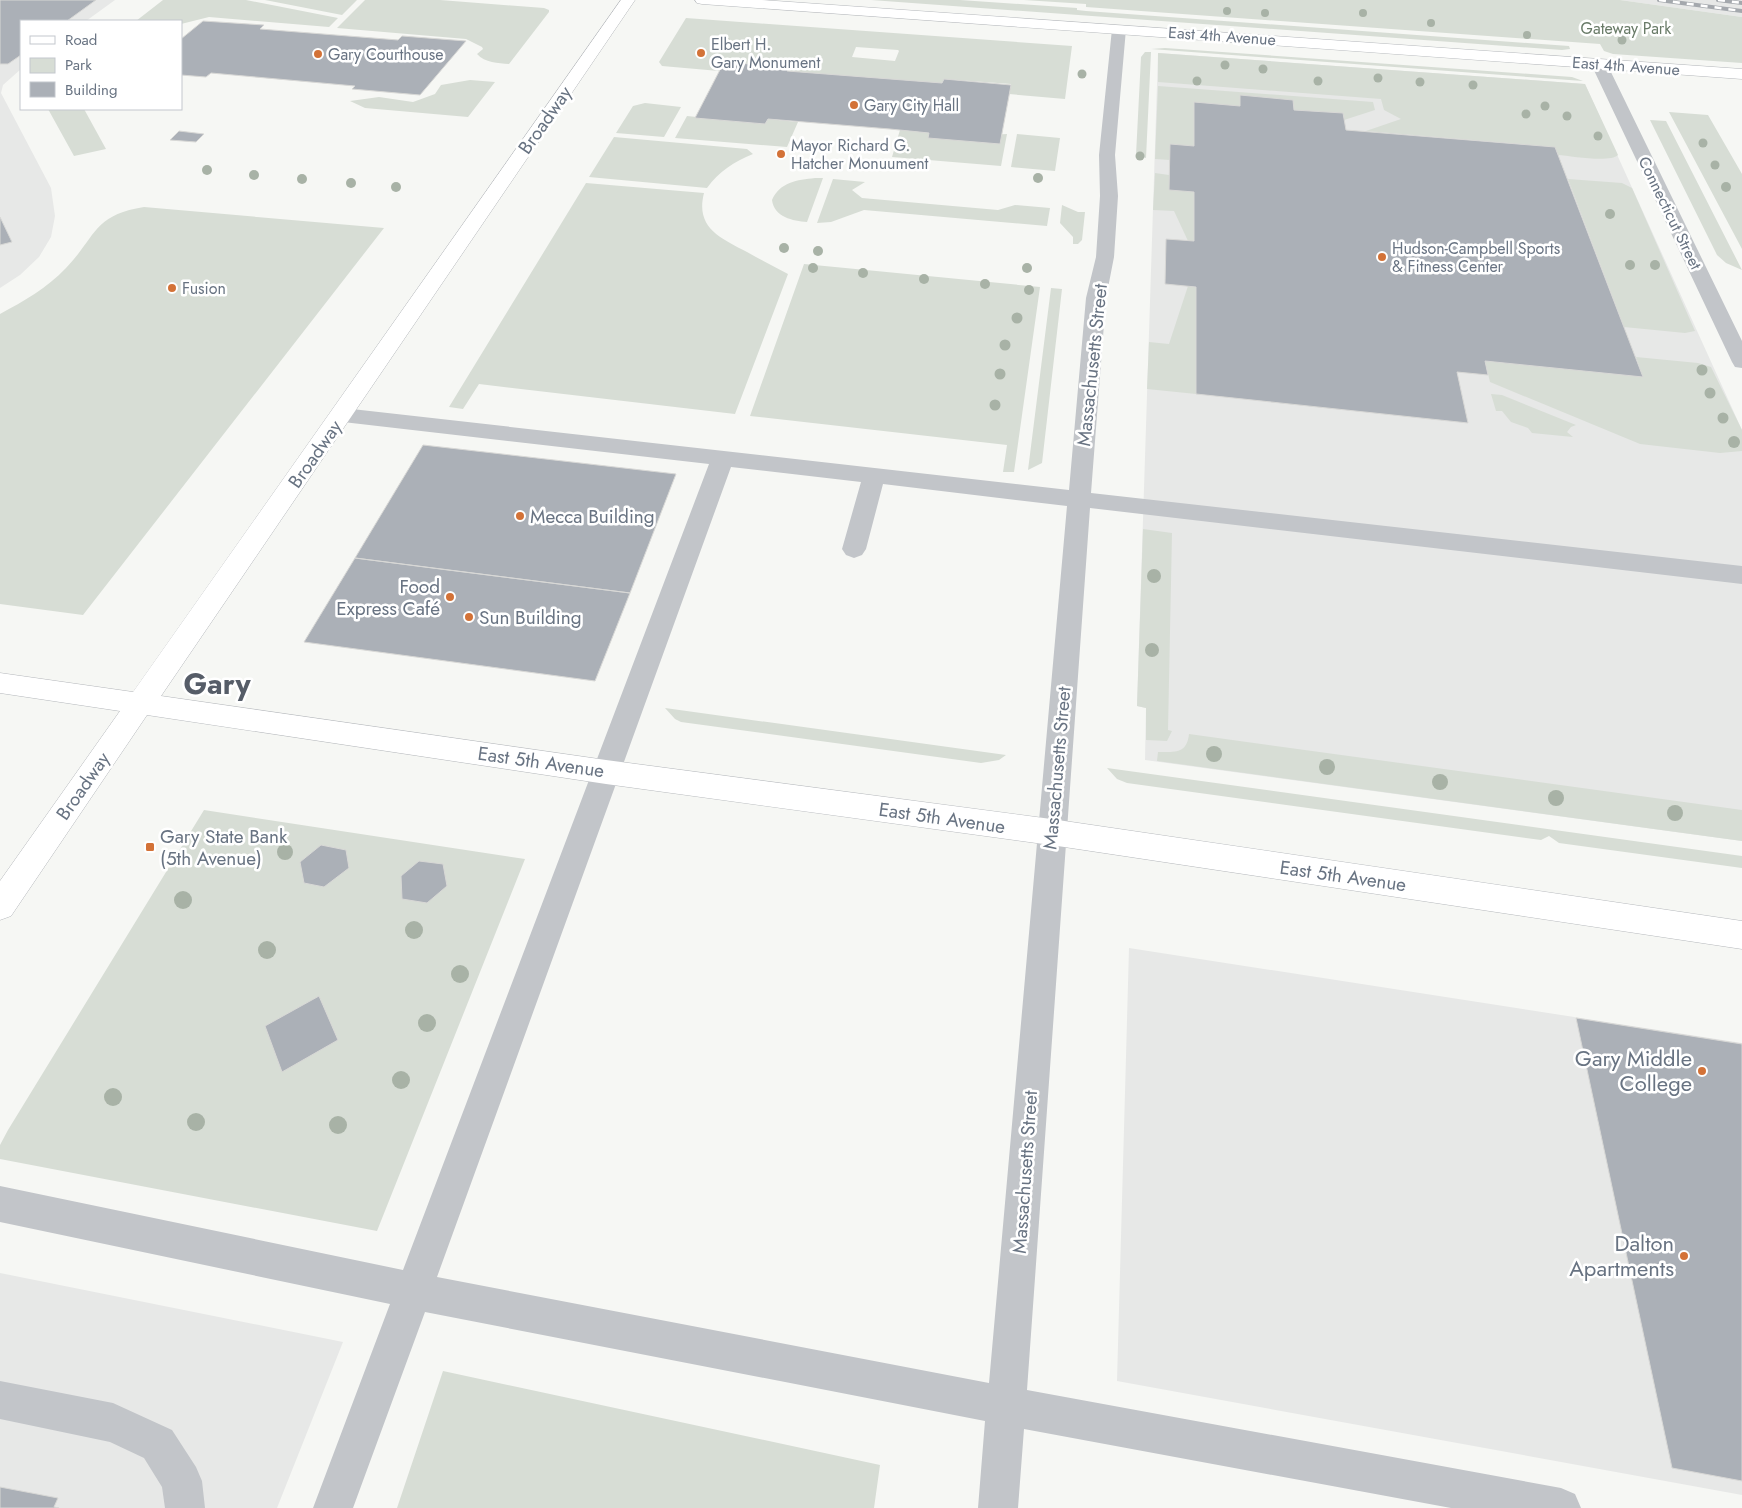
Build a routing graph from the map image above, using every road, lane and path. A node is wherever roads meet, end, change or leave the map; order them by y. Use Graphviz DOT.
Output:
graph roads {
  1 [pos="628,0"];
  2 [pos="702,0"];
  3 [pos="1119,29"];
  4 [pos="1599,64"];
  5 [pos="1742,74"];
  6 [pos="1742,362"];
  7 [pos="343,415"];
  8 [pos="723,458"];
  9 [pos="874,475"];
  10 [pos="1080,498"];
  11 [pos="854,549"];
  12 [pos="1742,575"];
  13 [pos="0,683"];
  14 [pos="141,702"];
  15 [pos="606,772"];
  16 [pos="1051,832"];
  17 [pos="0,906"];
  18 [pos="1742,935"];
  19 [pos="0,1204"];
  20 [pos="414,1291"];
  21 [pos="0,1400"];
  22 [pos="1007,1406"];
  23 [pos="185,1508"];
  24 [pos="334,1508"];
  25 [pos="998,1508"];
  26 [pos="1561,1508"];
  1 -- 7 [label="main road, Broadway"];
  2 -- 3 [label="main road, East 4th Avenue"];
  3 -- 4 [label="main road, East 4th Avenue"];
  3 -- 10 [label="street, Massachusetts Street"];
  4 -- 5 [label="main road, East 4th Avenue"];
  4 -- 6 [label="street, Connecticut Street"];
  7 -- 8 [label="street"];
  7 -- 14 [label="main road, Broadway"];
  8 -- 9 [label="street"];
  8 -- 15 [label="street"];
  9 -- 10 [label="street"];
  9 -- 11 [label="street"];
  10 -- 12 [label="street"];
  10 -- 16 [label="street, Massachusetts Street"];
  13 -- 14 [label="main road, East 5th Avenue"];
  14 -- 15 [label="main road, East 5th Avenue"];
  14 -- 17 [label="main road, Broadway"];
  15 -- 16 [label="main road, East 5th Avenue"];
  15 -- 20 [label="street"];
  16 -- 18 [label="main road, East 5th Avenue"];
  16 -- 22 [label="street, Massachusetts Street"];
  19 -- 20 [label="street"];
  20 -- 22 [label="street"];
  20 -- 24 [label="street"];
  21 -- 23 [label="street"];
  22 -- 25 [label="street, Massachusetts Street"];
  22 -- 26 [label="street"];
}
